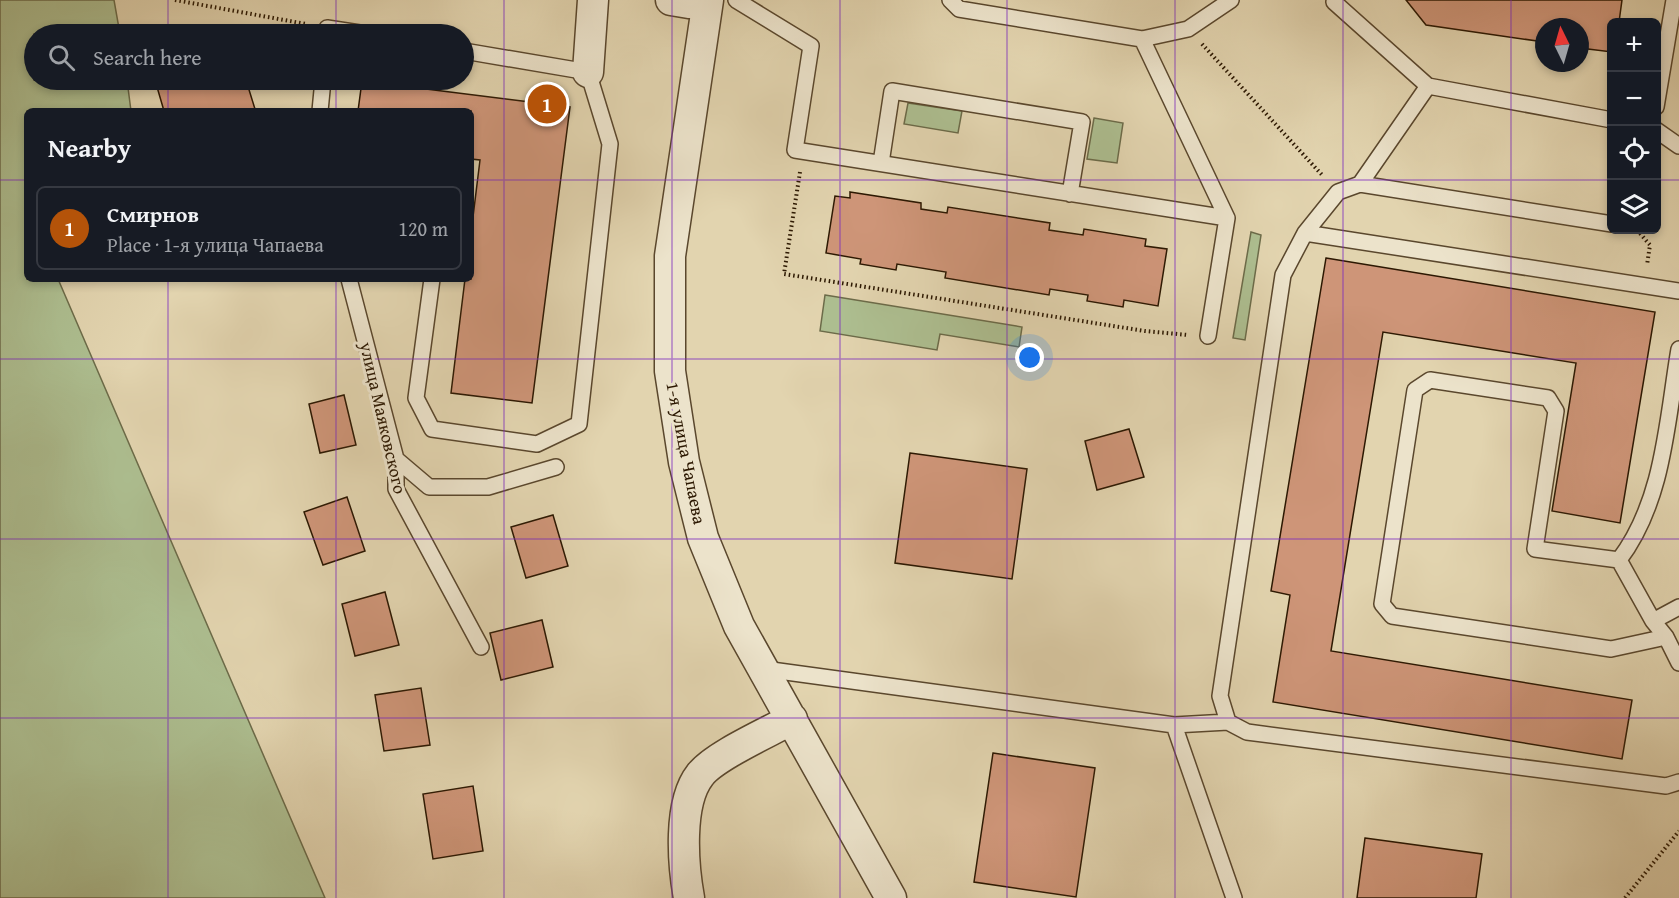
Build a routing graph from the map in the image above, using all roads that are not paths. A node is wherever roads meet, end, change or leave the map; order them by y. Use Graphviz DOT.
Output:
graph roads {
  1 [pos="593,0"];
  2 [pos="671,0"];
  3 [pos="695,0"];
  4 [pos="708,0"];
  5 [pos="736,0"];
  6 [pos="950,0"];
  7 [pos="1231,0"];
  8 [pos="1674,0"];
  9 [pos="1330,1"];
  10 [pos="1142,39"];
  11 [pos="474,53"];
  12 [pos="588,72"];
  13 [pos="1661,77"];
  14 [pos="1428,86"];
  15 [pos="322,90"];
  16 [pos="320,108"];
  17 [pos="1607,119"];
  18 [pos="1661,129"];
  19 [pos="1679,130"];
  20 [pos="1661,133"];
  21 [pos="1679,146"];
  22 [pos="881,163"];
  23 [pos="1360,184"];
  24 [pos="1070,194"];
  25 [pos="1227,219"];
  26 [pos="1607,223"];
  27 [pos="1305,233"];
  28 [pos="350,282"];
  29 [pos="432,282"];
  30 [pos="1679,291"];
  31 [pos="1208,336"];
  32 [pos="1679,349"];
  33 [pos="396,459"];
  34 [pos="556,467"];
  35 [pos="1619,560"];
  36 [pos="1679,607"];
  37 [pos="1653,621"];
  38 [pos="1666,637"];
  39 [pos="482,647"];
  40 [pos="1679,663"];
  41 [pos="764,669"];
  42 [pos="792,719"];
  43 [pos="1228,722"];
  44 [pos="1174,725"];
  45 [pos="1679,782"];
  46 [pos="689,898"];
  47 [pos="891,898"];
  48 [pos="1234,898"];
  1 -- 12 [label="street"];
  2 -- 3 [label="street"];
  4 -- 41 [label="street, 1-я улица Чапаева"];
  5 -- 22 [label="lane"];
  6 -- 10 [label="lane"];
  7 -- 10 [label="lane"];
  8 -- 13 [label="lane"];
  9 -- 14 [label="lane"];
  10 -- 25 [label="lane"];
  11 -- 12 [label="lane"];
  12 -- 29 [label="lane"];
  14 -- 17 [label="lane"];
  14 -- 23 [label="lane"];
  15 -- 16 [label="lane"];
  18 -- 19 [label="lane"];
  20 -- 21 [label="lane"];
  22 -- 24 [label="lane"];
  22 -- 24 [label="lane"];
  23 -- 26 [label="lane"];
  23 -- 27 [label="lane"];
  24 -- 25 [label="lane"];
  25 -- 31 [label="lane"];
  27 -- 30 [label="lane"];
  27 -- 43 [label="lane"];
  28 -- 33 [label="lane, улица Маяковского"];
  32 -- 35 [label="lane"];
  33 -- 34 [label="lane"];
  33 -- 39 [label="lane, улица Маяковского"];
  35 -- 37 [label="lane"];
  35 -- 38 [label="lane"];
  36 -- 37 [label="lane"];
  37 -- 38 [label="lane"];
  38 -- 40 [label="lane"];
  41 -- 42 [label="street, 1-я улица Чапаева"];
  41 -- 44 [label="lane"];
  42 -- 46 [label="street"];
  42 -- 47 [label="street, 1-я улица Чапаева"];
  43 -- 44 [label="lane"];
  43 -- 45 [label="lane"];
  44 -- 48 [label="lane"];
}
